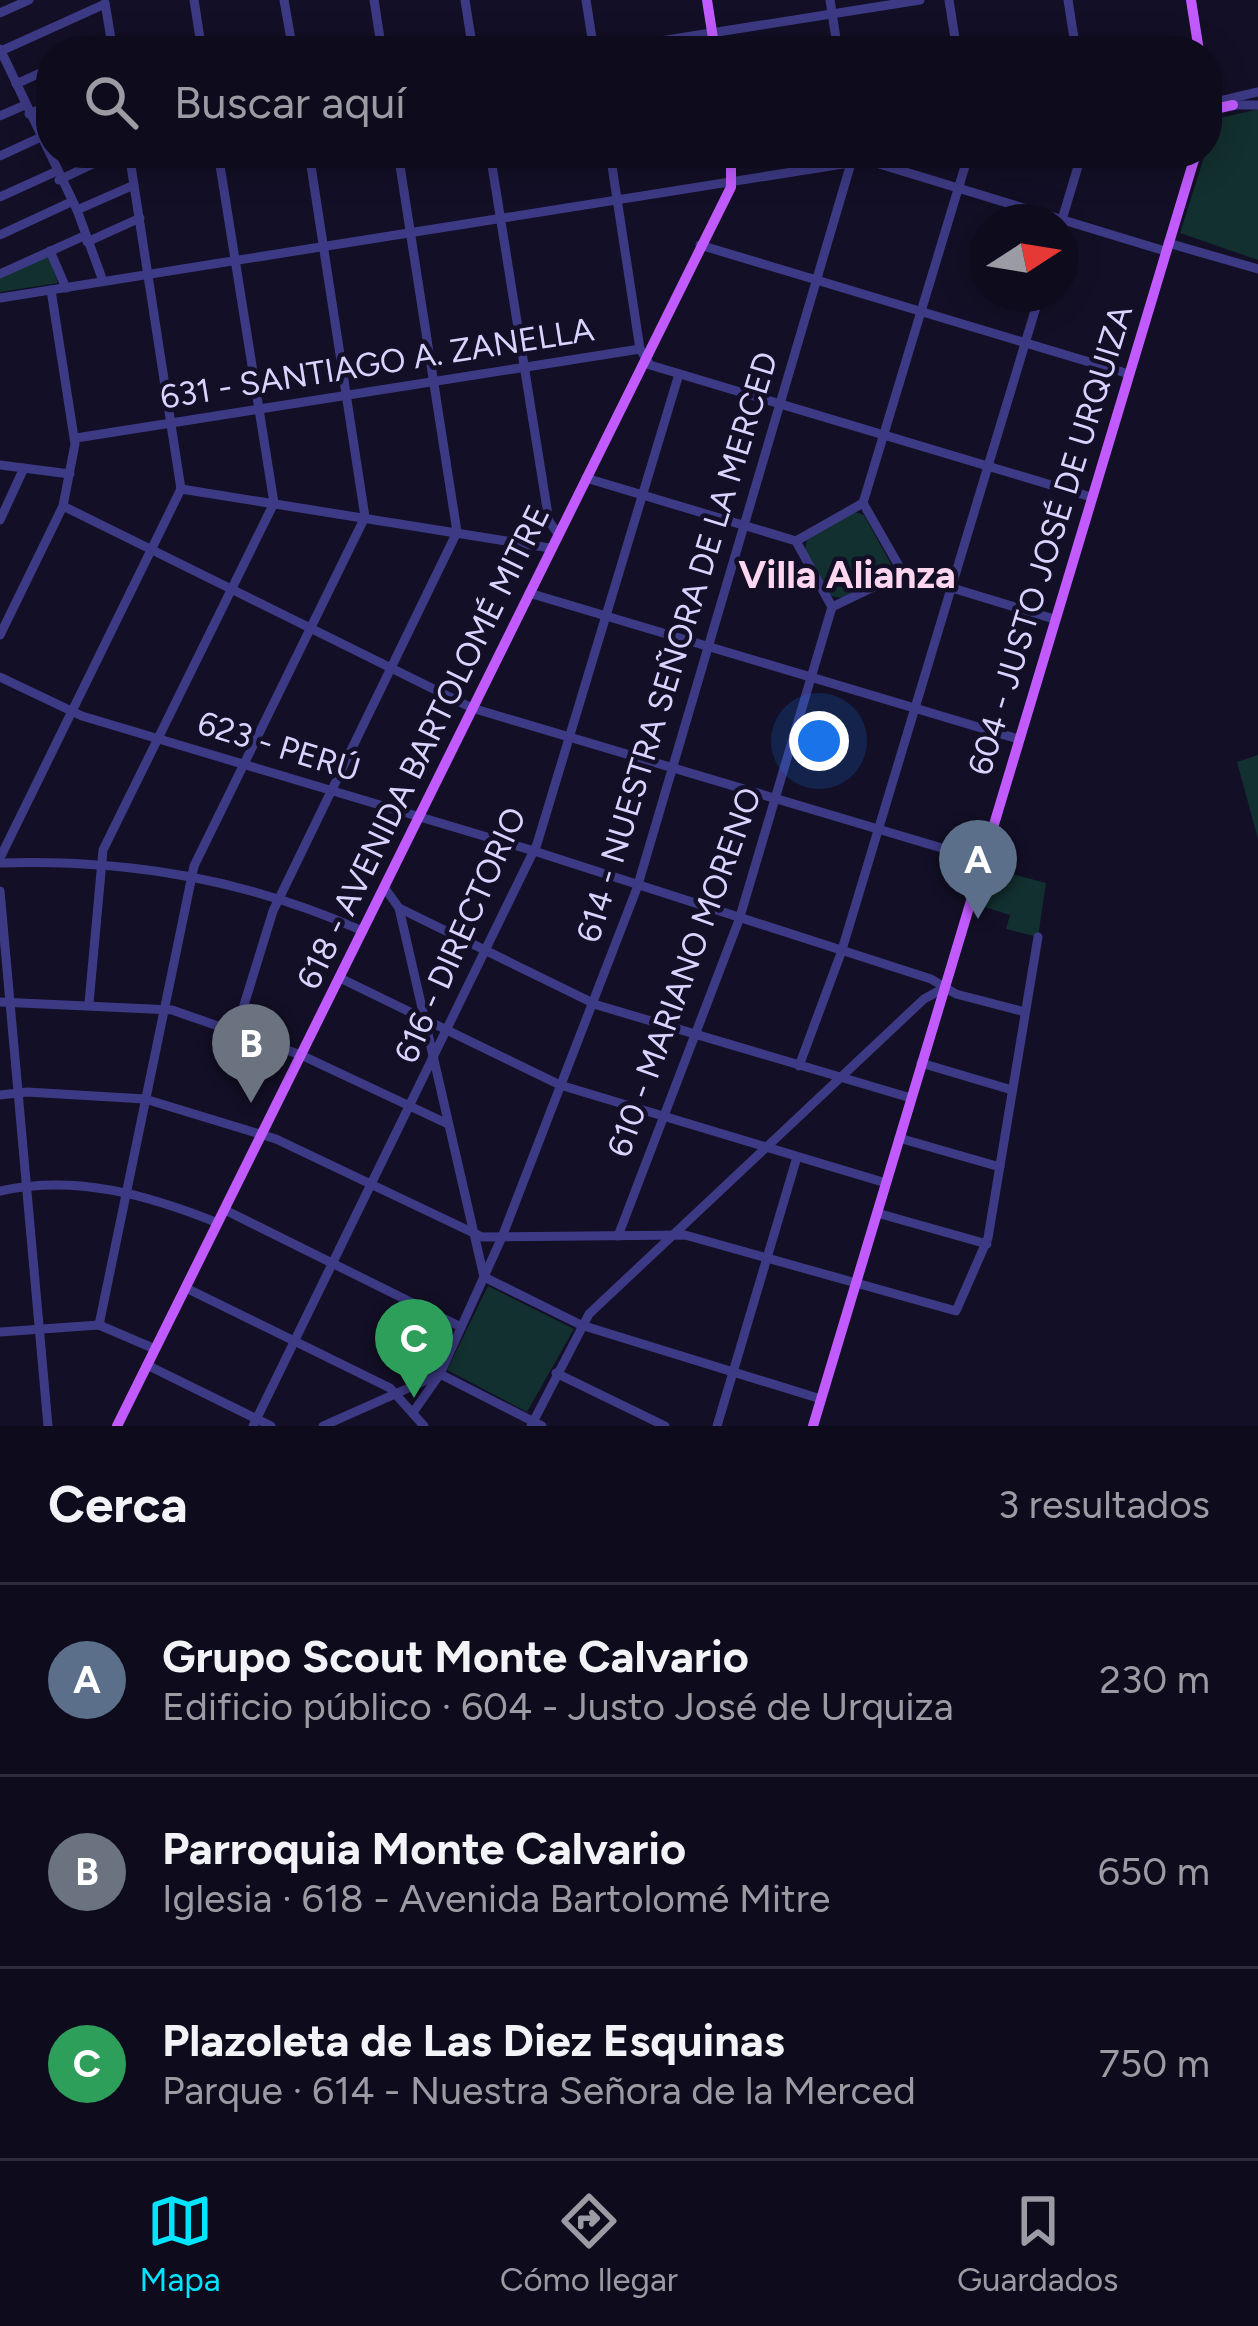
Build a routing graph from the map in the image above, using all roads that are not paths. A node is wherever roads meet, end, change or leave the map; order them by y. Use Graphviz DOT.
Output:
graph roads {
  1 [pos="29,0"];
  2 [pos="194,0"];
  3 [pos="284,0"];
  4 [pos="374,0"];
  5 [pos="465,0"];
  6 [pos="586,0"];
  7 [pos="707,0"];
  8 [pos="830,0"];
  9 [pos="920,0"];
  10 [pos="950,0"];
  11 [pos="1068,0"];
  12 [pos="1191,0"];
  13 [pos="105,2"];
  14 [pos="0,13"];
  15 [pos="832,14"];
  16 [pos="712,33"];
  17 [pos="111,36"];
  18 [pos="200,36"];
  19 [pos="290,36"];
  20 [pos="380,36"];
  21 [pos="471,36"];
  22 [pos="592,36"];
  23 [pos="692,36"];
  24 [pos="712,36"];
  25 [pos="836,36"];
  26 [pos="955,36"];
  27 [pos="1074,36"];
  28 [pos="1197,36"];
  29 [pos="0,50"];
  30 [pos="36,75"];
  31 [pos="16,84"];
  32 [pos="1255,99"];
  33 [pos="1222,102"];
  34 [pos="1232,102"];
  35 [pos="1222,106"];
  36 [pos="36,108"];
  37 [pos="27,110"];
  38 [pos="0,116"];
  39 [pos="36,127"];
  40 [pos="36,145"];
  41 [pos="0,156"];
  42 [pos="54,168"];
  43 [pos="78,168"];
  44 [pos="131,168"];
  45 [pos="220,168"];
  46 [pos="311,168"];
  47 [pos="400,168"];
  48 [pos="492,168"];
  49 [pos="613,168"];
  50 [pos="732,168"];
  51 [pos="809,168"];
  52 [pos="855,168"];
  53 [pos="887,168"];
  54 [pos="965,168"];
  55 [pos="1078,168"];
  56 [pos="1191,168"];
  57 [pos="57,176"];
  58 [pos="733,182"];
  59 [pos="134,184"];
  60 [pos="958,190"];
  61 [pos="0,197"];
  62 [pos="618,199"];
  63 [pos="1000,204"];
  64 [pos="1067,204"];
  65 [pos="74,206"];
  66 [pos="140,218"];
  67 [pos="500,218"];
  68 [pos="1078,228"];
  69 [pos="411,232"];
  70 [pos="0,235"];
  71 [pos="86,239"];
  72 [pos="700,245"];
  73 [pos="324,246"];
  74 [pos="1166,247"];
  75 [pos="50,251"];
  76 [pos="235,260"];
  77 [pos="1258,268"];
  78 [pos="0,274"];
  79 [pos="149,274"];
  80 [pos="103,281"];
  81 [pos="819,281"];
  82 [pos="67,288"];
  83 [pos="51,290"];
  84 [pos="0,298"];
  85 [pos="1035,312"];
  86 [pos="922,314"];
  87 [pos="1025,344"];
  88 [pos="642,355"];
  89 [pos="523,368"];
  90 [pos="679,374"];
  91 [pos="1129,374"];
  92 [pos="435,381"];
  93 [pos="347,395"];
  94 [pos="782,403"];
  95 [pos="260,408"];
  96 [pos="172,422"];
  97 [pos="885,436"];
  98 [pos="76,438"];
  99 [pos="0,465"];
  100 [pos="988,466"];
  101 [pos="24,468"];
  102 [pos="70,474"];
  103 [pos="586,478"];
  104 [pos="181,489"];
  105 [pos="645,495"];
  106 [pos="1091,497"];
  107 [pos="274,503"];
  108 [pos="863,503"];
  109 [pos="63,506"];
  110 [pos="365,517"];
  111 [pos="0,520"];
  112 [pos="746,524"];
  113 [pos="457,532"];
  114 [pos="558,534"];
  115 [pos="796,541"];
  116 [pos="550,548"];
  117 [pos="151,552"];
  118 [pos="903,574"];
  119 [pos="952,588"];
  120 [pos="230,592"];
  121 [pos="530,592"];
  122 [pos="832,608"];
  123 [pos="608,616"];
  124 [pos="1054,619"];
  125 [pos="311,630"];
  126 [pos="0,635"];
  127 [pos="709,646"];
  128 [pos="392,670"];
  129 [pos="0,677"];
  130 [pos="815,678"];
  131 [pos="916,707"];
  132 [pos="472,708"];
  133 [pos="72,712"];
  134 [pos="158,738"];
  135 [pos="569,738"];
  136 [pos="1018,740"];
  137 [pos="245,764"];
  138 [pos="673,769"];
  139 [pos="332,790"];
  140 [pos="776,800"];
  141 [pos="419,817"];
  142 [pos="878,832"];
  143 [pos="534,851"];
  144 [pos="982,860"];
  145 [pos="0,861"];
  146 [pos="99,862"];
  147 [pos="192,874"];
  148 [pos="383,887"];
  149 [pos="638,888"];
  150 [pos="0,892"];
  151 [pos="278,899"];
  152 [pos="399,908"];
  153 [pos="739,920"];
  154 [pos="363,931"];
  155 [pos="1038,937"];
  156 [pos="488,952"];
  157 [pos="841,953"];
  158 [pos="340,978"];
  159 [pos="944,988"];
  160 [pos="5,1001"];
  161 [pos="592,1002"];
  162 [pos="89,1004"];
  163 [pos="162,1008"];
  164 [pos="1025,1012"];
  165 [pos="423,1018"];
  166 [pos="236,1031"];
  167 [pos="449,1032"];
  168 [pos="695,1034"];
  169 [pos="301,1055"];
  170 [pos="434,1062"];
  171 [pos="921,1063"];
  172 [pos="799,1066"];
  173 [pos="842,1078"];
  174 [pos="560,1085"];
  175 [pos="1012,1090"];
  176 [pos="17,1092"];
  177 [pos="0,1095"];
  178 [pos="911,1098"];
  179 [pos="145,1099"];
  180 [pos="410,1109"];
  181 [pos="663,1116"];
  182 [pos="448,1124"];
  183 [pos="260,1135"];
  184 [pos="899,1138"];
  185 [pos="768,1146"];
  186 [pos="797,1157"];
  187 [pos="1000,1167"];
  188 [pos="886,1183"];
  189 [pos="372,1185"];
  190 [pos="25,1186"];
  191 [pos="126,1190"];
  192 [pos="0,1191"];
  193 [pos="225,1210"];
  194 [pos="877,1213"];
  195 [pos="218,1223"];
  196 [pos="676,1234"];
  197 [pos="475,1235"];
  198 [pos="618,1236"];
  199 [pos="502,1238"];
  200 [pos="987,1244"];
  201 [pos="766,1260"];
  202 [pos="333,1264"];
  203 [pos="484,1277"];
  204 [pos="855,1285"];
  205 [pos="186,1288"];
  206 [pos="99,1325"];
  207 [pos="580,1325"];
  208 [pos="38,1326"];
  209 [pos="461,1328"];
  210 [pos="0,1332"];
  211 [pos="295,1340"];
  212 [pos="155,1349"];
  213 [pos="147,1365"];
  214 [pos="556,1372"];
  215 [pos="733,1372"];
  216 [pos="440,1374"];
  217 [pos="396,1392"];
  218 [pos="821,1399"];
  219 [pos="413,1411"];
  220 [pos="255,1422"];
  221 [pos="535,1424"];
  222 [pos="48,1426"];
  223 [pos="117,1426"];
  224 [pos="271,1426"];
  225 [pos="323,1426"];
  226 [pos="424,1426"];
  227 [pos="665,1426"];
  228 [pos="716,1426"];
  229 [pos="813,1426"];
  1 -- 14 [label="street"];
  2 -- 18 [label="street"];
  3 -- 19 [label="street"];
  4 -- 20 [label="street"];
  5 -- 21 [label="street"];
  6 -- 22 [label="street"];
  7 -- 16 [label="main road"];
  8 -- 15 [label="street"];
  9 -- 15 [label="street"];
  10 -- 26 [label="street"];
  11 -- 27 [label="street"];
  12 -- 28 [label="main road"];
  13 -- 17 [label="street"];
  13 -- 29 [label="street"];
  15 -- 16 [label="street"];
  15 -- 25 [label="street"];
  16 -- 23 [label="street"];
  16 -- 24 [label="main road"];
  29 -- 31 [label="street"];
  30 -- 31 [label="street"];
  31 -- 37 [label="street"];
  32 -- 34 [label="street"];
  33 -- 34 [label="street"];
  34 -- 35 [label="main road"];
  36 -- 37 [label="street"];
  37 -- 38 [label="street"];
  37 -- 39 [label="street"];
  40 -- 41 [label="street"];
  42 -- 57 [label="street"];
  43 -- 57 [label="street"];
  44 -- 59 [label="street"];
  45 -- 76 [label="street"];
  46 -- 73 [label="street"];
  47 -- 69 [label="street"];
  48 -- 67 [label="street"];
  49 -- 62 [label="street"];
  50 -- 58 [label="main road"];
  51 -- 58 [label="street"];
  52 -- 81 [label="street, 614 - NUESTRA SEÑORA DE LA MERCED"];
  53 -- 60 [label="street"];
  54 -- 60 [label="street"];
  55 -- 64 [label="street"];
  56 -- 74 [label="main road, 604 - JUSTO JOSÉ DE URQUIZA"];
  57 -- 61 [label="street"];
  57 -- 65 [label="street"];
  58 -- 62 [label="street"];
  58 -- 72 [label="main road, 618 - AVENIDA BARTOLOMÉ MITRE"];
  59 -- 65 [label="street"];
  59 -- 66 [label="street"];
  60 -- 63 [label="street"];
  60 -- 86 [label="street"];
  62 -- 67 [label="street"];
  62 -- 88 [label="street"];
  65 -- 70 [label="street"];
  65 -- 71 [label="street"];
  66 -- 71 [label="street"];
  66 -- 79 [label="street"];
  67 -- 69 [label="street"];
  67 -- 89 [label="street"];
  68 -- 74 [label="street"];
  69 -- 73 [label="street"];
  69 -- 92 [label="street"];
  71 -- 75 [label="street"];
  71 -- 80 [label="street"];
  72 -- 81 [label="street"];
  72 -- 88 [label="main road, 618 - AVENIDA BARTOLOMÉ MITRE"];
  73 -- 76 [label="street"];
  73 -- 93 [label="street"];
  74 -- 77 [label="street"];
  74 -- 91 [label="main road, 604 - JUSTO JOSÉ DE URQUIZA"];
  75 -- 78 [label="street"];
  75 -- 82 [label="street"];
  76 -- 79 [label="street"];
  76 -- 95 [label="street"];
  79 -- 80 [label="street"];
  79 -- 96 [label="street"];
  80 -- 82 [label="street"];
  81 -- 86 [label="street"];
  81 -- 94 [label="street, 614 - NUESTRA SEÑORA DE LA MERCED"];
  82 -- 83 [label="street"];
  83 -- 84 [label="street"];
  83 -- 98 [label="street"];
  85 -- 87 [label="street"];
  86 -- 87 [label="street"];
  86 -- 97 [label="street"];
  87 -- 91 [label="street"];
  87 -- 100 [label="street"];
  88 -- 89 [label="street, 631 - SANTIAGO A. ZANELLA"];
  88 -- 90 [label="street, 631 - SANTIAGO A. ZANELLA"];
  88 -- 103 [label="main road, 618 - AVENIDA BARTOLOMÉ MITRE"];
  89 -- 92 [label="street, 631 - SANTIAGO A. ZANELLA"];
  89 -- 114 [label="street"];
  90 -- 94 [label="street, 631 - SANTIAGO A. ZANELLA"];
  90 -- 105 [label="street, 616 - DIRECTORIO"];
  91 -- 106 [label="main road, 604 - JUSTO JOSÉ DE URQUIZA"];
  92 -- 93 [label="street, 631 - SANTIAGO A. ZANELLA"];
  92 -- 113 [label="street"];
  93 -- 95 [label="street, 631 - SANTIAGO A. ZANELLA"];
  93 -- 110 [label="street"];
  94 -- 97 [label="street, 631 - SANTIAGO A. ZANELLA"];
  94 -- 112 [label="street, 614 - NUESTRA SEÑORA DE LA MERCED"];
  95 -- 96 [label="street, 631 - SANTIAGO A. ZANELLA"];
  95 -- 107 [label="street"];
  96 -- 98 [label="street, 631 - SANTIAGO A. ZANELLA"];
  96 -- 104 [label="street"];
  97 -- 100 [label="street, 631 - SANTIAGO A. ZANELLA"];
  97 -- 108 [label="street"];
  98 -- 102 [label="street"];
  99 -- 101 [label="street"];
  100 -- 106 [label="street, 631 - SANTIAGO A. ZANELLA"];
  100 -- 119 [label="street"];
  101 -- 102 [label="street"];
  101 -- 111 [label="street"];
  102 -- 109 [label="street"];
  103 -- 105 [label="street"];
  103 -- 114 [label="main road, 618 - AVENIDA BARTOLOMÉ MITRE"];
  104 -- 107 [label="street"];
  104 -- 117 [label="street"];
  105 -- 112 [label="street"];
  105 -- 123 [label="street, 616 - DIRECTORIO"];
  106 -- 124 [label="main road, 604 - JUSTO JOSÉ DE URQUIZA"];
  107 -- 110 [label="street"];
  107 -- 120 [label="street"];
  108 -- 115 [label="street"];
  108 -- 118 [label="street"];
  109 -- 117 [label="street"];
  109 -- 126 [label="street"];
  110 -- 113 [label="street"];
  110 -- 125 [label="street"];
  112 -- 115 [label="street"];
  112 -- 127 [label="street, 614 - NUESTRA SEÑORA DE LA MERCED"];
  113 -- 116 [label="street"];
  113 -- 128 [label="street"];
  114 -- 116 [label="main road, 618 - AVENIDA BARTOLOMÉ MITRE"];
  115 -- 122 [label="street"];
  116 -- 121 [label="main road, 618 - AVENIDA BARTOLOMÉ MITRE"];
  117 -- 120 [label="street"];
  117 -- 133 [label="street"];
  118 -- 119 [label="street"];
  118 -- 122 [label="street"];
  119 -- 124 [label="street"];
  119 -- 131 [label="street"];
  120 -- 125 [label="street"];
  120 -- 134 [label="street"];
  121 -- 123 [label="street"];
  121 -- 132 [label="main road, 618 - AVENIDA BARTOLOMÉ MITRE"];
  122 -- 130 [label="street, 610 - MARIANO MORENO"];
  123 -- 127 [label="street"];
  123 -- 135 [label="street, 616 - DIRECTORIO"];
  124 -- 136 [label="main road, 604 - JUSTO JOSÉ DE URQUIZA"];
  125 -- 128 [label="street"];
  125 -- 137 [label="street"];
  127 -- 130 [label="street"];
  127 -- 138 [label="street, 614 - NUESTRA SEÑORA DE LA MERCED"];
  128 -- 132 [label="street"];
  128 -- 139 [label="street"];
  129 -- 133 [label="street, 623 - PERÚ"];
  130 -- 131 [label="street"];
  130 -- 140 [label="street, 610 - MARIANO MORENO"];
  131 -- 136 [label="street"];
  131 -- 142 [label="street"];
  132 -- 135 [label="street"];
  132 -- 141 [label="main road, 618 - AVENIDA BARTOLOMÉ MITRE"];
  133 -- 134 [label="street, 623 - PERÚ"];
  133 -- 145 [label="street"];
  134 -- 137 [label="street, 623 - PERÚ"];
  134 -- 146 [label="street"];
  135 -- 138 [label="street"];
  135 -- 143 [label="street, 616 - DIRECTORIO"];
  136 -- 144 [label="main road, 604 - JUSTO JOSÉ DE URQUIZA"];
  137 -- 139 [label="street, 623 - PERÚ"];
  137 -- 147 [label="street"];
  138 -- 140 [label="street"];
  138 -- 149 [label="street, 614 - NUESTRA SEÑORA DE LA MERCED"];
  139 -- 141 [label="street, 623 - PERÚ"];
  139 -- 151 [label="street"];
  140 -- 142 [label="street"];
  140 -- 153 [label="street, 610 - MARIANO MORENO"];
  141 -- 143 [label="street, 623 - PERÚ"];
  141 -- 148 [label="main road, 618 - AVENIDA BARTOLOMÉ MITRE"];
  142 -- 144 [label="street"];
  142 -- 157 [label="street"];
  143 -- 149 [label="street, 623 - PERÚ"];
  143 -- 156 [label="street, 616 - DIRECTORIO"];
  144 -- 159 [label="main road, 604 - JUSTO JOSÉ DE URQUIZA"];
  145 -- 146 [label="street"];
  146 -- 147 [label="street"];
  146 -- 162 [label="street"];
  147 -- 151 [label="street"];
  147 -- 163 [label="street"];
  148 -- 152 [label="street"];
  148 -- 154 [label="main road, 618 - AVENIDA BARTOLOMÉ MITRE"];
  149 -- 153 [label="street, 623 - PERÚ"];
  149 -- 161 [label="street, 614 - NUESTRA SEÑORA DE LA MERCED"];
  150 -- 160 [label="street"];
  151 -- 154 [label="street"];
  151 -- 166 [label="street"];
  152 -- 156 [label="street"];
  152 -- 165 [label="street"];
  153 -- 157 [label="street, 623 - PERÚ"];
  153 -- 168 [label="street, 610 - MARIANO MORENO"];
  154 -- 158 [label="main road, 618 - AVENIDA BARTOLOMÉ MITRE"];
  155 -- 164 [label="street"];
  156 -- 161 [label="street"];
  156 -- 167 [label="street, 616 - DIRECTORIO"];
  157 -- 159 [label="street, 623 - PERÚ"];
  157 -- 172 [label="street"];
  158 -- 165 [label="street"];
  158 -- 169 [label="main road, 618 - AVENIDA BARTOLOMÉ MITRE"];
  159 -- 164 [label="street, 623 - PERÚ"];
  159 -- 171 [label="main road, 604 - JUSTO JOSÉ DE URQUIZA"];
  159 -- 173 [label="street"];
  160 -- 162 [label="street"];
  160 -- 176 [label="street"];
  161 -- 168 [label="street"];
  161 -- 174 [label="street, 614 - NUESTRA SEÑORA DE LA MERCED"];
  162 -- 163 [label="street"];
  163 -- 166 [label="street"];
  163 -- 179 [label="street"];
  164 -- 175 [label="street"];
  165 -- 167 [label="street"];
  165 -- 170 [label="street"];
  166 -- 169 [label="street"];
  167 -- 170 [label="street, 616 - DIRECTORIO"];
  167 -- 174 [label="street"];
  168 -- 172 [label="street"];
  168 -- 181 [label="street, 610 - MARIANO MORENO"];
  169 -- 180 [label="street"];
  169 -- 183 [label="main road, 618 - AVENIDA BARTOLOMÉ MITRE"];
  170 -- 180 [label="street, 616 - DIRECTORIO"];
  170 -- 182 [label="street"];
  171 -- 175 [label="street"];
  171 -- 178 [label="main road, 604 - JUSTO JOSÉ DE URQUIZA"];
  172 -- 173 [label="street"];
  173 -- 178 [label="street"];
  173 -- 185 [label="street"];
  174 -- 181 [label="street"];
  174 -- 199 [label="street, 614 - NUESTRA SEÑORA DE LA MERCED"];
  175 -- 187 [label="street"];
  176 -- 177 [label="street"];
  176 -- 179 [label="street"];
  176 -- 190 [label="street"];
  178 -- 184 [label="main road, 604 - JUSTO JOSÉ DE URQUIZA"];
  179 -- 183 [label="street"];
  179 -- 191 [label="street"];
  180 -- 182 [label="street"];
  180 -- 189 [label="street, 616 - DIRECTORIO"];
  181 -- 185 [label="street"];
  181 -- 198 [label="street, 610 - MARIANO MORENO"];
  182 -- 197 [label="street"];
  183 -- 189 [label="street"];
  183 -- 193 [label="main road, 618 - AVENIDA BARTOLOMÉ MITRE"];
  184 -- 187 [label="street"];
  184 -- 188 [label="main road, 604 - JUSTO JOSÉ DE URQUIZA"];
  185 -- 186 [label="street"];
  185 -- 196 [label="street"];
  186 -- 188 [label="street"];
  186 -- 201 [label="street"];
  187 -- 200 [label="street"];
  188 -- 194 [label="main road, 604 - JUSTO JOSÉ DE URQUIZA"];
  189 -- 197 [label="street"];
  189 -- 202 [label="street, 616 - DIRECTORIO"];
  190 -- 191 [label="street"];
  190 -- 192 [label="street"];
  190 -- 208 [label="street"];
  191 -- 195 [label="street"];
  191 -- 206 [label="street"];
  193 -- 195 [label="main road, 618 - AVENIDA BARTOLOMÉ MITRE"];
  193 -- 202 [label="street"];
  194 -- 200 [label="street"];
  194 -- 204 [label="main road, 604 - JUSTO JOSÉ DE URQUIZA"];
  195 -- 205 [label="main road, 618 - AVENIDA BARTOLOMÉ MITRE"];
  196 -- 198 [label="street"];
  196 -- 201 [label="street"];
  196 -- 207 [label="street"];
  197 -- 199 [label="street"];
  197 -- 203 [label="street"];
  198 -- 199 [label="street"];
  199 -- 203 [label="street, 614 - NUESTRA SEÑORA DE LA MERCED"];
  200 -- 204 [label="street"];
  201 -- 204 [label="street"];
  201 -- 215 [label="street"];
  202 -- 209 [label="street"];
  202 -- 211 [label="street, 616 - DIRECTORIO"];
  203 -- 207 [label="street"];
  203 -- 209 [label="street, 614 - NUESTRA SEÑORA DE LA MERCED"];
  204 -- 218 [label="main road, 604 - JUSTO JOSÉ DE URQUIZA"];
  205 -- 211 [label="street"];
  205 -- 212 [label="main road, 618 - AVENIDA BARTOLOMÉ MITRE"];
  206 -- 208 [label="street"];
  206 -- 212 [label="street"];
  207 -- 214 [label="street"];
  207 -- 215 [label="street"];
  208 -- 210 [label="street"];
  208 -- 222 [label="street"];
  209 -- 216 [label="street, 614 - NUESTRA SEÑORA DE LA MERCED"];
  211 -- 217 [label="street"];
  211 -- 220 [label="street, 616 - DIRECTORIO"];
  212 -- 213 [label="main road, 618 - AVENIDA BARTOLOMÉ MITRE"];
  213 -- 220 [label="street"];
  213 -- 223 [label="main road, 618 - AVENIDA BARTOLOMÉ MITRE"];
  214 -- 221 [label="street"];
  214 -- 227 [label="street"];
  215 -- 218 [label="street"];
  215 -- 228 [label="street"];
  216 -- 217 [label="street"];
  216 -- 219 [label="street, 614 - NUESTRA SEÑORA DE LA MERCED"];
  216 -- 221 [label="street"];
  217 -- 219 [label="street"];
  217 -- 225 [label="street"];
  218 -- 229 [label="main road, 604 - JUSTO JOSÉ DE URQUIZA"];
  219 -- 226 [label="street"];
  220 -- 224 [label="street"];
}
